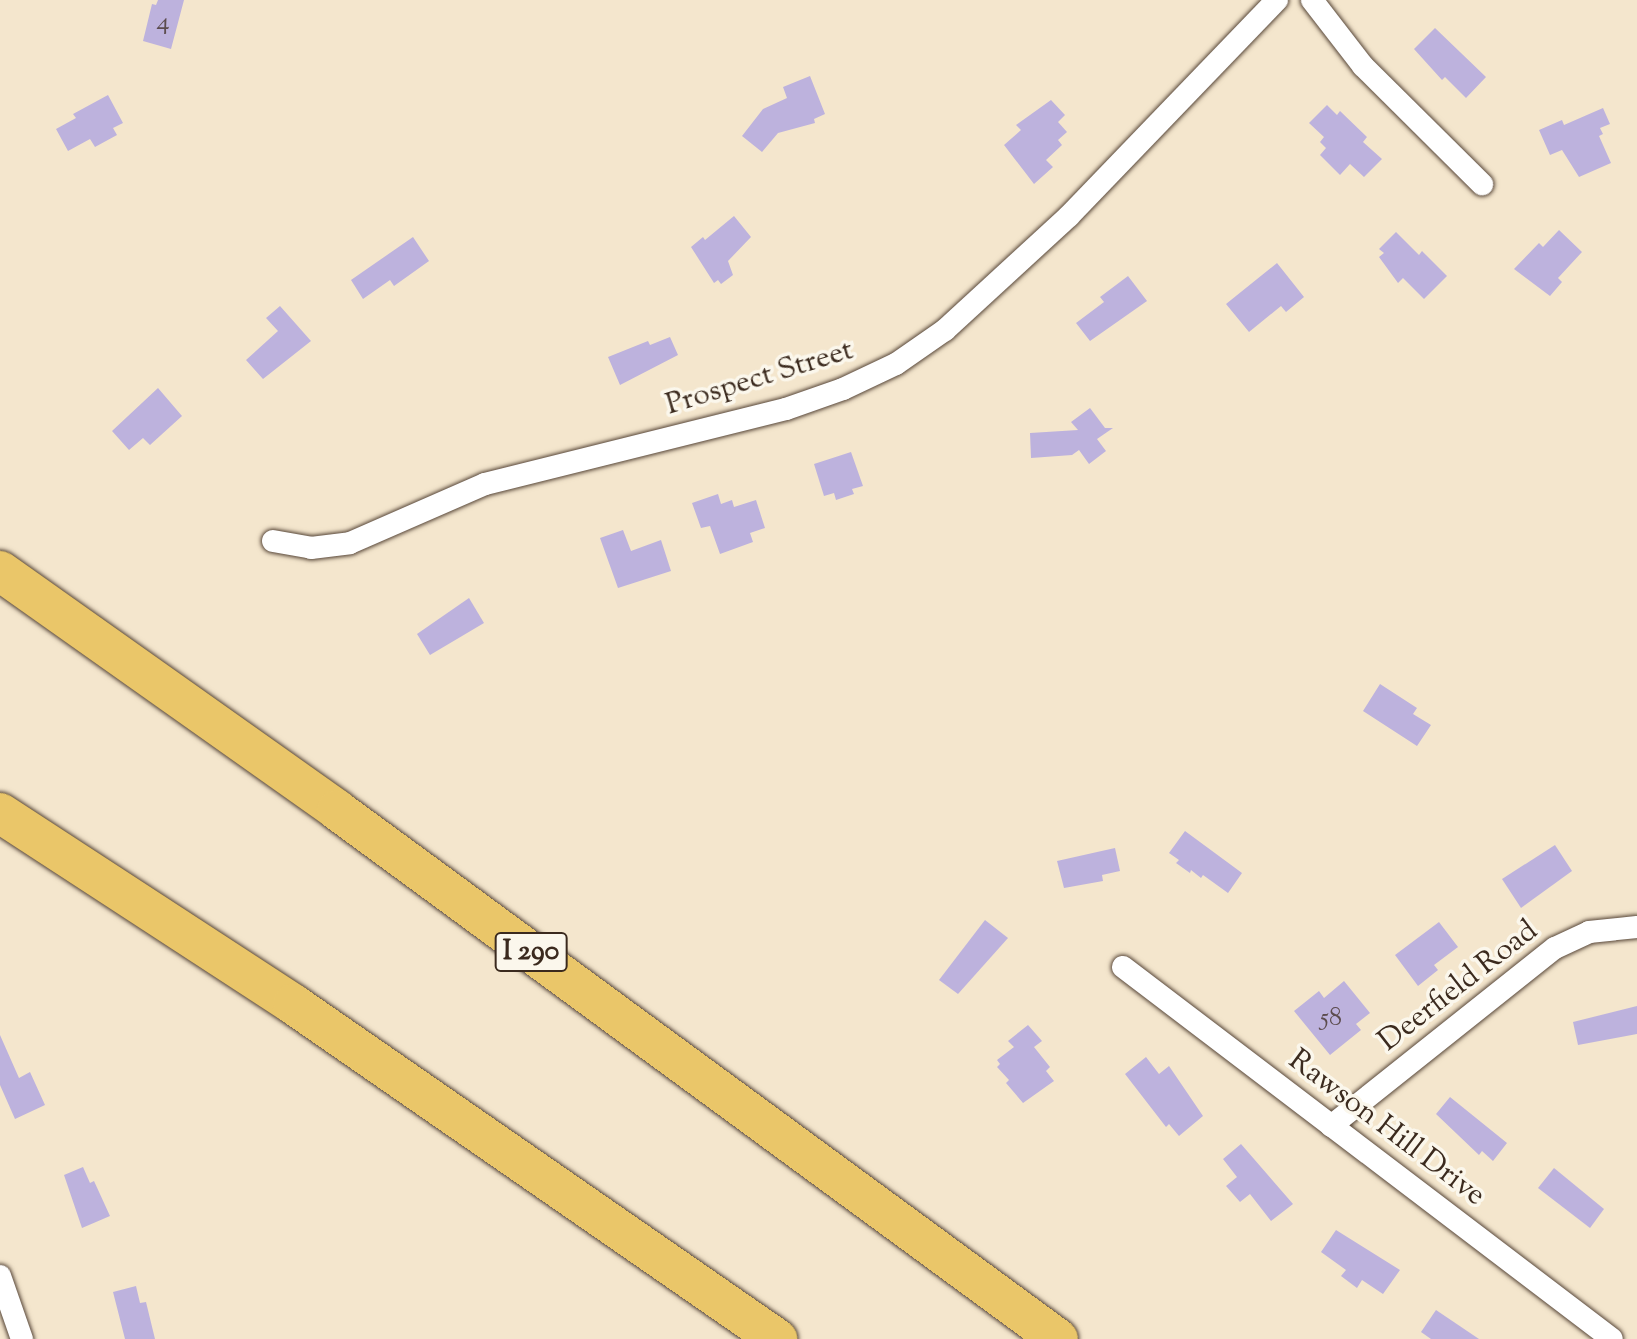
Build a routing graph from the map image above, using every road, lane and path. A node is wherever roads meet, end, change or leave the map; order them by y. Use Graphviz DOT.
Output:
graph roads {
  1 [pos="1277,0"];
  2 [pos="1312,0"];
  3 [pos="1482,184"];
  4 [pos="273,541"];
  5 [pos="0,571"];
  6 [pos="0,813"];
  7 [pos="1637,927"];
  8 [pos="1123,967"];
  9 [pos="1331,1126"];
  10 [pos="0,1276"];
  11 [pos="22,1339"];
  12 [pos="777,1339"];
  13 [pos="1058,1339"];
  14 [pos="1612,1339"];
  1 -- 4 [label="street, Prospect Street"];
  2 -- 3 [label="street"];
  5 -- 13 [label="highway, I 290"];
  6 -- 12 [label="highway"];
  7 -- 9 [label="street, Deerfield Road"];
  8 -- 9 [label="street, Rawson Hill Drive"];
  9 -- 14 [label="street, Rawson Hill Drive"];
  10 -- 11 [label="street"];
}
